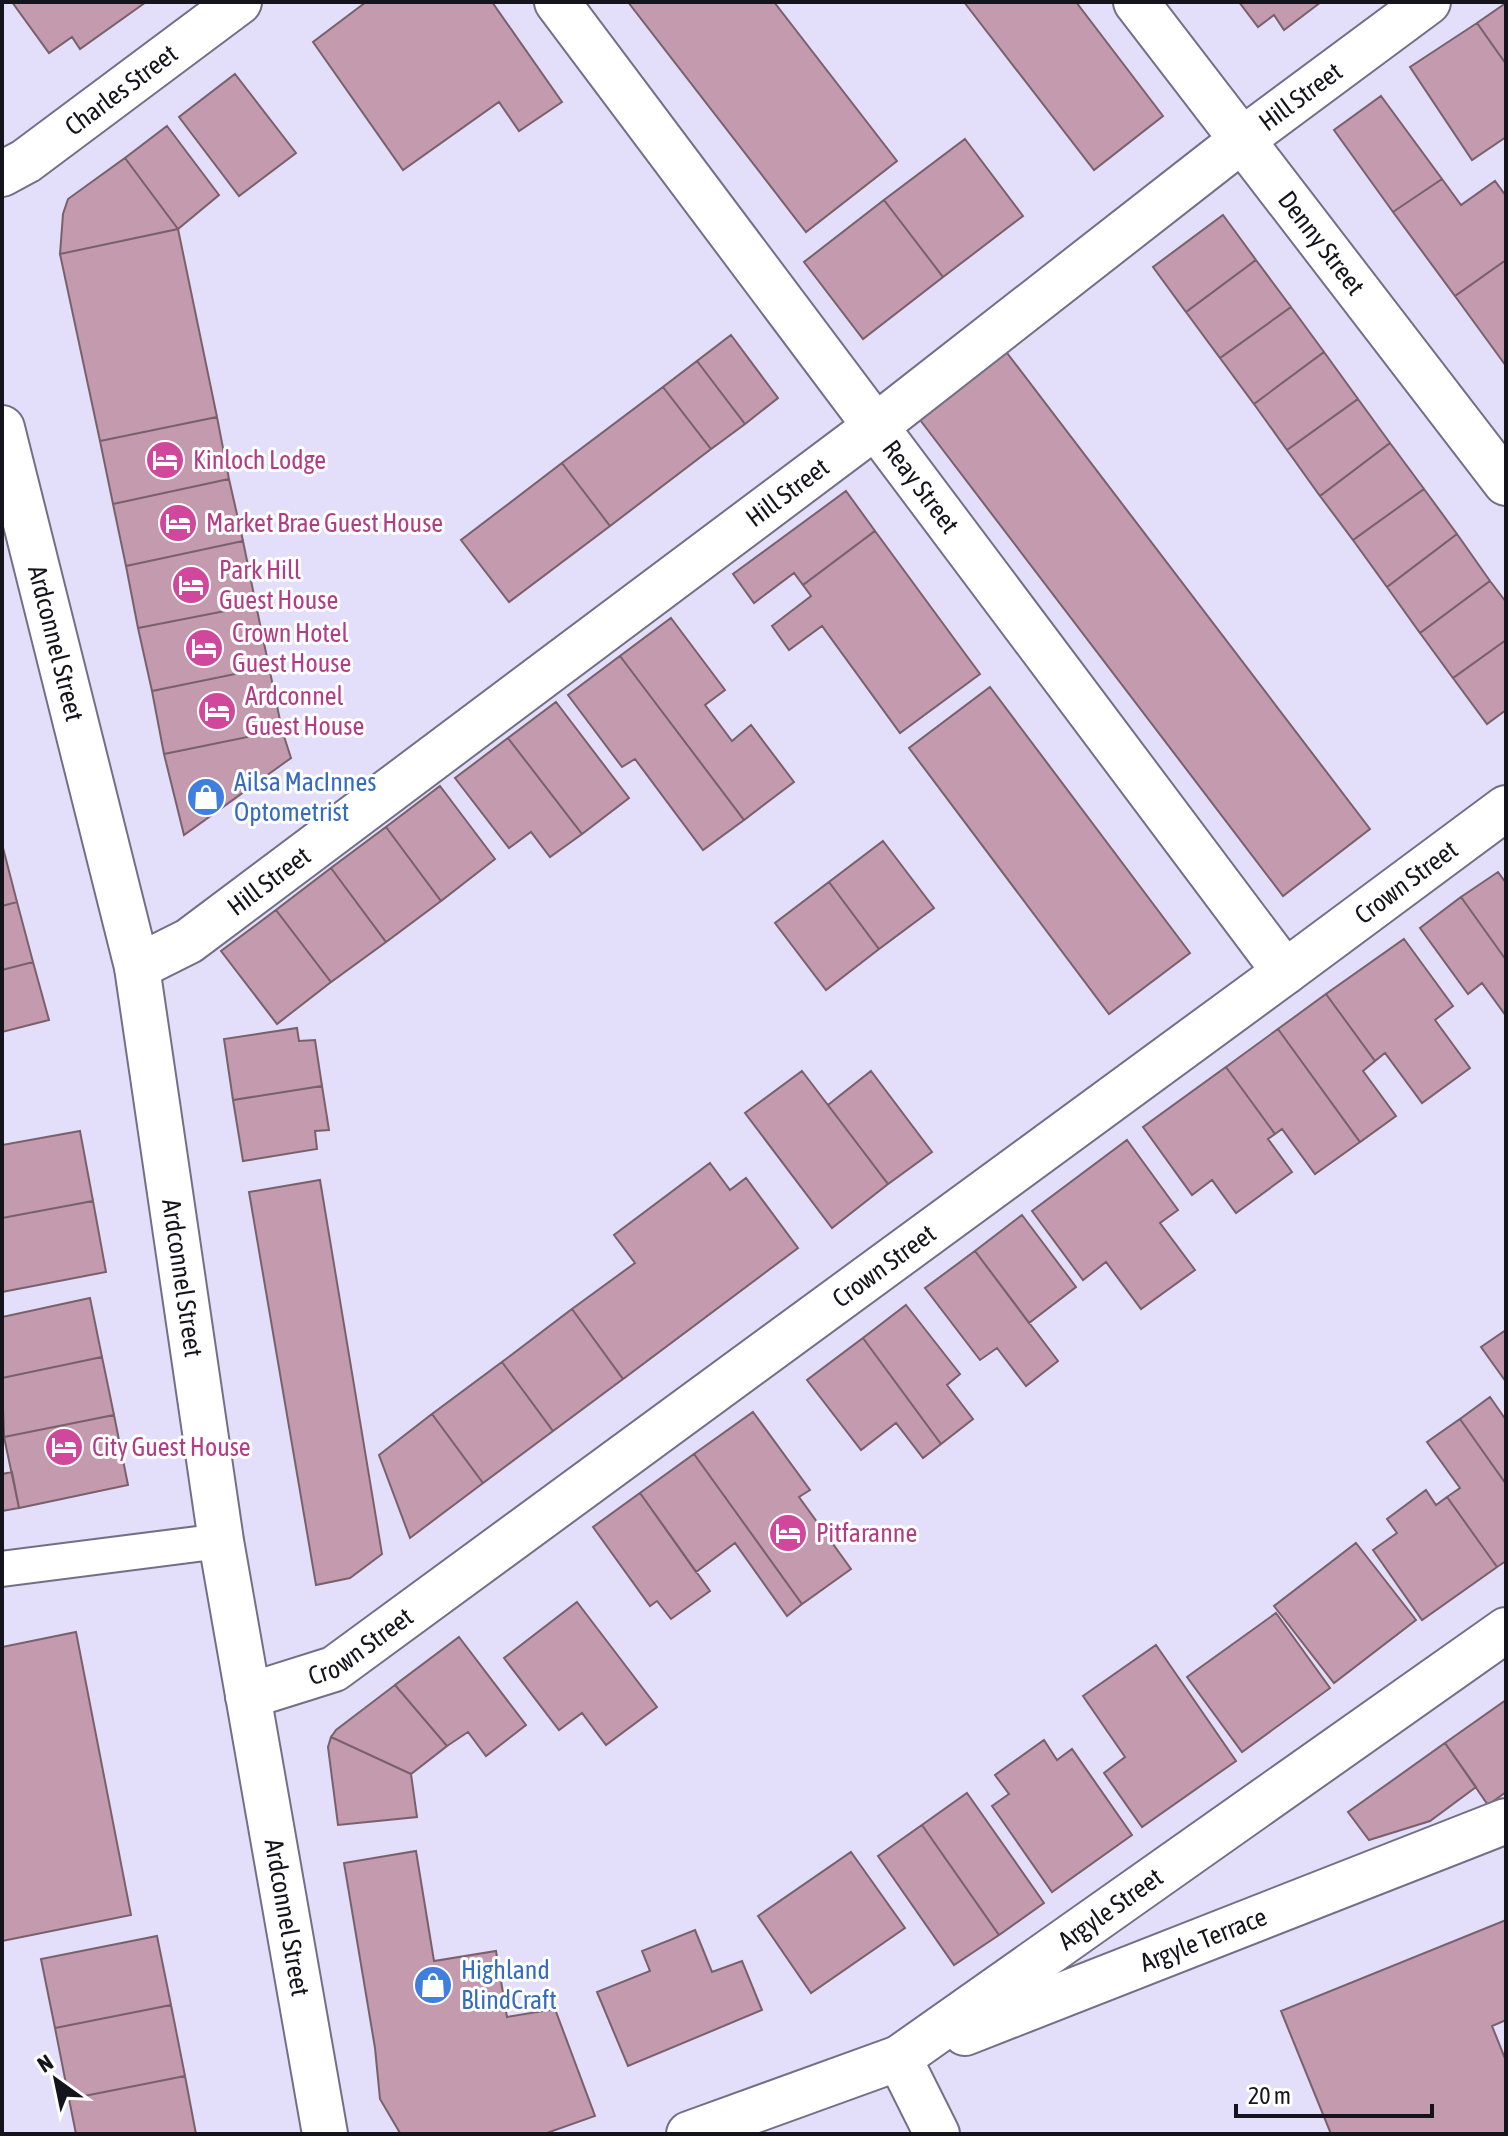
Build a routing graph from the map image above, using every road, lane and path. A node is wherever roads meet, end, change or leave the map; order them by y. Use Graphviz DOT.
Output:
graph roads {
  1 [pos="239,2"];
  2 [pos="557,2"];
  3 [pos="1136,2"];
  4 [pos="1428,2"];
  5 [pos="1242,140"];
  6 [pos="2,174"];
  7 [pos="876,426"];
  8 [pos="2,428"];
  9 [pos="1506,483"];
  10 [pos="1506,808"];
  11 [pos="137,967"];
  12 [pos="1285,972"];
  13 [pos="221,1541"];
  14 [pos="2,1569"];
  15 [pos="1506,1630"];
  16 [pos="248,1696"];
  17 [pos="1506,1821"];
  18 [pos="899,2058"];
  19 [pos="325,2134"];
  20 [pos="689,2134"];
  21 [pos="937,2134"];
  1 -- 6 [label="street, Charles Street"];
  2 -- 7 [label="street, Reay Street"];
  3 -- 5 [label="street, Denny Street"];
  4 -- 5 [label="street, Hill Street"];
  5 -- 7 [label="street, Hill Street"];
  5 -- 9 [label="street, Denny Street"];
  7 -- 11 [label="street, Hill Street"];
  7 -- 12 [label="street, Reay Street"];
  8 -- 11 [label="street, Ardconnel Street"];
  10 -- 12 [label="street, Crown Street"];
  11 -- 13 [label="street, Ardconnel Street"];
  12 -- 16 [label="street, Crown Street"];
  13 -- 14 [label="lane"];
  13 -- 16 [label="street, Ardconnel Street"];
  15 -- 18 [label="street, Argyle Street"];
  16 -- 19 [label="street, Ardconnel Street"];
  17 -- 18 [label="street, Argyle Terrace"];
  18 -- 20 [label="street, Argyle Street"];
  18 -- 21 [label="street"];
}
